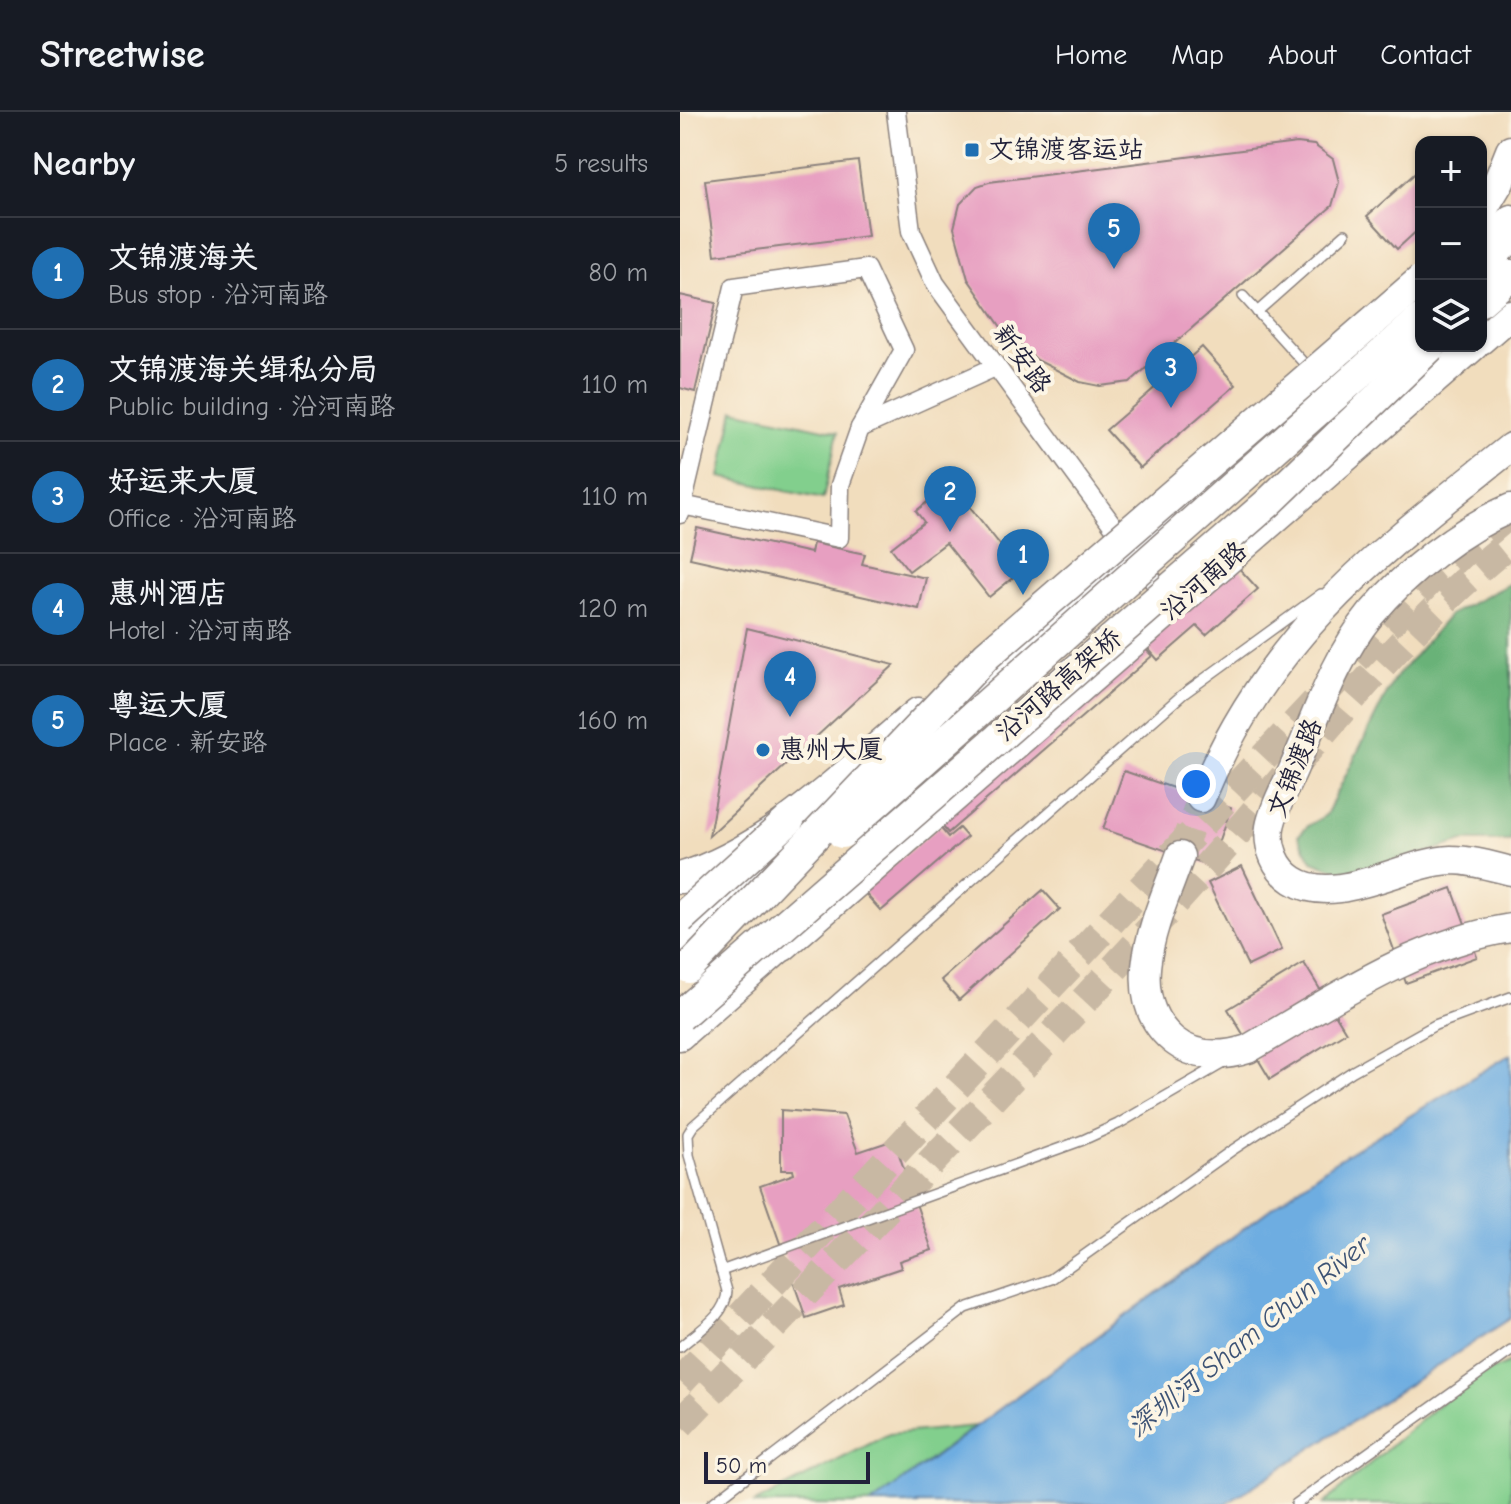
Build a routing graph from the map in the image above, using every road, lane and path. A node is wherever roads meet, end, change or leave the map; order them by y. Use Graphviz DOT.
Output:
graph roads {
  1 [pos="896,112"];
  2 [pos="1511,151"];
  3 [pos="1483,208"];
  4 [pos="1511,208"];
  5 [pos="1511,219"];
  6 [pos="1487,226"];
  7 [pos="1345,234"];
  8 [pos="1511,238"];
  9 [pos="1487,241"];
  10 [pos="1487,260"];
  11 [pos="1511,275"];
  12 [pos="1415,290"];
  13 [pos="1415,291"];
  14 [pos="1243,296"];
  15 [pos="1487,296"];
  16 [pos="1257,312"];
  17 [pos="1511,314"];
  18 [pos="1415,324"];
  19 [pos="1487,335"];
  20 [pos="1425,352"];
  21 [pos="1467,352"];
  22 [pos="995,367"];
  23 [pos="1322,385"];
  24 [pos="860,428"];
  25 [pos="1511,447"];
  26 [pos="1511,508"];
  27 [pos="681,510"];
  28 [pos="1382,550"];
  29 [pos="1131,551"];
  30 [pos="1173,608"];
  31 [pos="987,655"];
  32 [pos="1201,798"];
  33 [pos="789,820"];
  34 [pos="1180,856"];
  35 [pos="1511,871"];
  36 [pos="680,880"];
  37 [pos="732,896"];
  38 [pos="1511,928"];
  39 [pos="682,946"];
  40 [pos="783,947"];
  41 [pos="1511,997"];
  42 [pos="680,1016"];
  43 [pos="680,1037"];
  44 [pos="1248,1049"];
  45 [pos="721,1271"];
  46 [pos="680,1347"];
  47 [pos="1511,1351"];
  48 [pos="711,1504"];
  49 [pos="1296,1504"];
  1 -- 22 [label="street, 新安路"];
  2 -- 3 [label="highway"];
  4 -- 6 [label="highway"];
  5 -- 9 [label="main road"];
  7 -- 16 [label="lane"];
  8 -- 10 [label="highway"];
  11 -- 15 [label="highway"];
  12 -- 31 [label="highway, bridge"];
  13 -- 23 [label="main road"];
  14 -- 16 [label="lane"];
  16 -- 23 [label="lane"];
  17 -- 19 [label="main road"];
  18 -- 39 [label="highway, 沿河路高架桥, bridge"];
  20 -- 42 [label="highway, 沿河路高架桥, bridge"];
  21 -- 30 [label="main road, 沿河南路"];
  22 -- 24 [label="street"];
  22 -- 29 [label="street, 新安路"];
  23 -- 29 [label="main road"];
  24 -- 27 [label="street"];
  24 -- 27 [label="street"];
  25 -- 28 [label="main road"];
  26 -- 35 [label="main road, 文锦渡路"];
  28 -- 32 [label="main road"];
  28 -- 45 [label="lane"];
  29 -- 30 [label="street, 新安路"];
  29 -- 37 [label="main road"];
  30 -- 40 [label="main road, 沿河南路"];
  31 -- 33 [label="highway, bridge"];
  31 -- 39 [label="highway, bridge"];
  33 -- 36 [label="highway, bridge"];
  33 -- 39 [label="highway, bridge"];
  34 -- 44 [label="main road"];
  36 -- 37 [label="main road"];
  37 -- 39 [label="main road"];
  37 -- 40 [label="main road"];
  38 -- 44 [label="main road"];
  39 -- 40 [label="main road"];
  40 -- 43 [label="main road, 沿河南路"];
  41 -- 48 [label="lane"];
  44 -- 45 [label="lane"];
  45 -- 46 [label="lane"];
  47 -- 49 [label="lane"];
}
